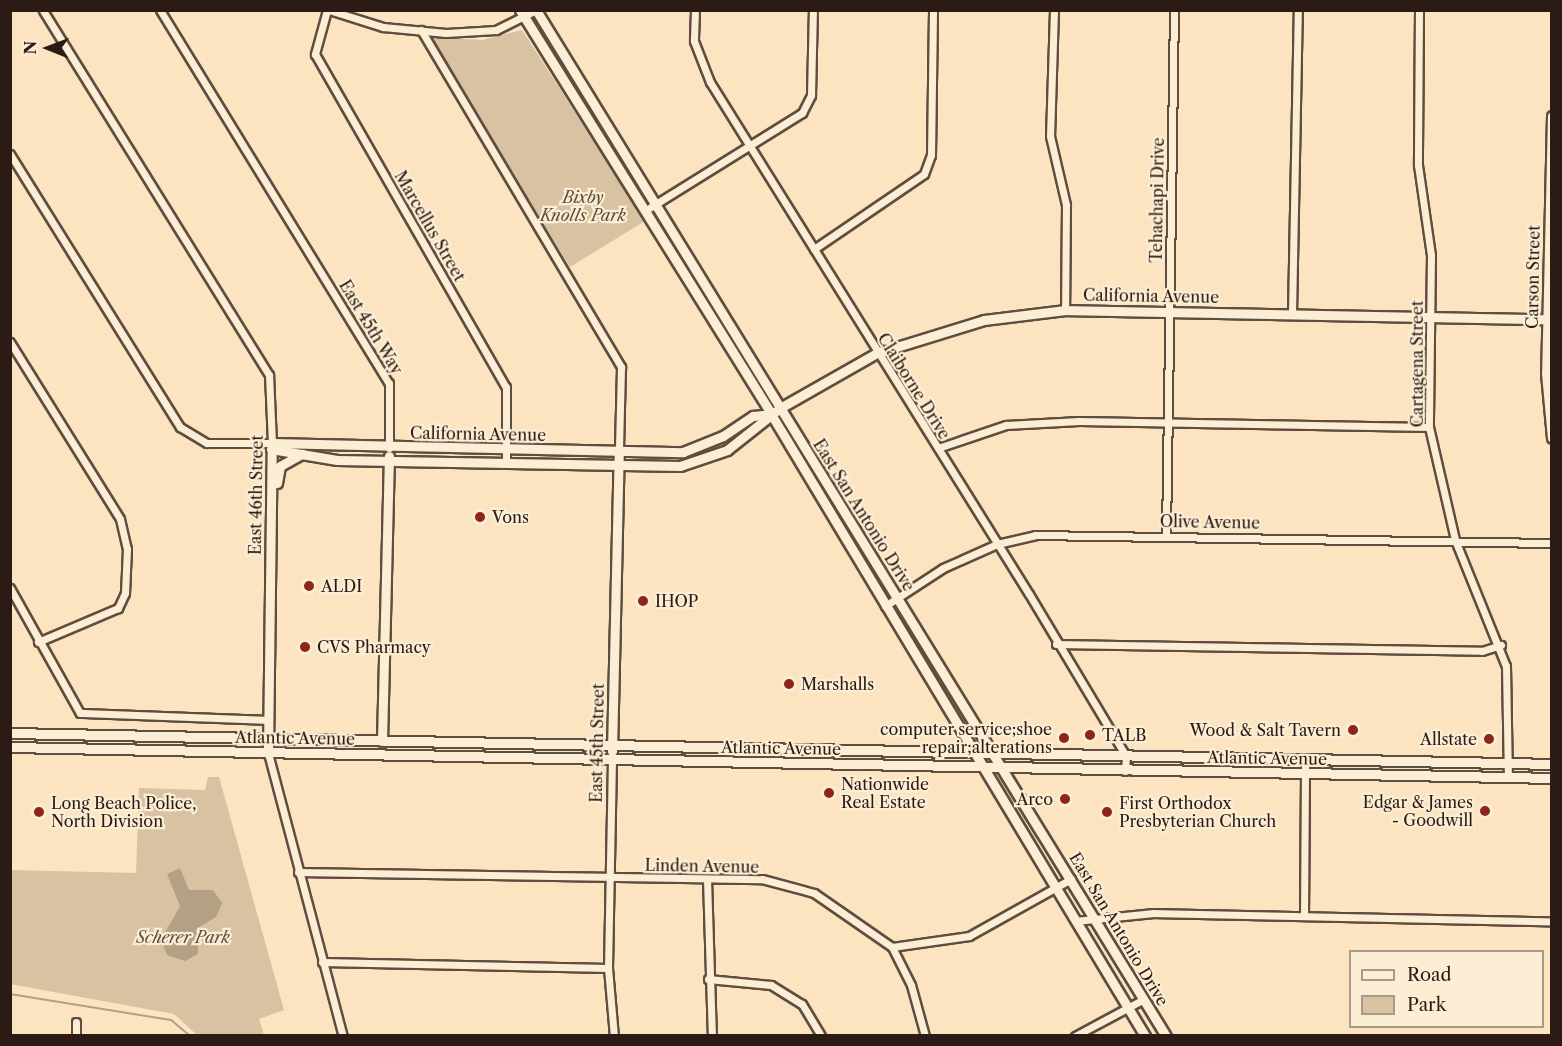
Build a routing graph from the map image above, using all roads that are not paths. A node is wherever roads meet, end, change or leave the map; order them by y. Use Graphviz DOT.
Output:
graph roads {
  1 [pos="43,10"];
  2 [pos="160,10"];
  3 [pos="328,10"];
  4 [pos="536,10"];
  5 [pos="695,10"];
  6 [pos="813,10"];
  7 [pos="933,10"];
  8 [pos="1054,10"];
  9 [pos="1174,10"];
  10 [pos="1298,10"];
  11 [pos="1419,10"];
  12 [pos="523,15"];
  13 [pos="421,30"];
  14 [pos="1551,116"];
  15 [pos="750,147"];
  16 [pos="10,154"];
  17 [pos="10,168"];
  18 [pos="20,168"];
  19 [pos="655,204"];
  20 [pos="646,210"];
  21 [pos="814,249"];
  22 [pos="1065,310"];
  23 [pos="1169,311"];
  24 [pos="1292,314"];
  25 [pos="1430,316"];
  26 [pos="1549,319"];
  27 [pos="10,342"];
  28 [pos="877,353"];
  29 [pos="776,411"];
  30 [pos="1168,423"];
  31 [pos="1429,427"];
  32 [pos="1551,438"];
  33 [pos="271,446"];
  34 [pos="389,448"];
  35 [pos="938,448"];
  36 [pos="506,450"];
  37 [pos="619,452"];
  38 [pos="303,454"];
  39 [pos="389,460"];
  40 [pos="506,462"];
  41 [pos="618,465"];
  42 [pos="271,496"];
  43 [pos="1167,535"];
  44 [pos="1455,540"];
  45 [pos="1551,543"];
  46 [pos="997,544"];
  47 [pos="10,588"];
  48 [pos="898,598"];
  49 [pos="885,606"];
  50 [pos="38,642"];
  51 [pos="1056,644"];
  52 [pos="1501,645"];
  53 [pos="267,720"];
  54 [pos="10,733"];
  55 [pos="266,739"];
  56 [pos="382,741"];
  57 [pos="10,747"];
  58 [pos="612,747"];
  59 [pos="268,753"];
  60 [pos="977,754"];
  61 [pos="995,754"];
  62 [pos="1126,756"];
  63 [pos="1305,758"];
  64 [pos="612,759"];
  65 [pos="1508,763"];
  66 [pos="1551,764"];
  67 [pos="984,769"];
  68 [pos="1004,769"];
  69 [pos="1125,771"];
  70 [pos="1305,774"];
  71 [pos="1508,777"];
  72 [pos="1551,778"];
  73 [pos="298,872"];
  74 [pos="609,878"];
  75 [pos="707,879"];
  76 [pos="1071,879"];
  77 [pos="1055,888"];
  78 [pos="1093,916"];
  79 [pos="1304,916"];
  80 [pos="1076,921"];
  81 [pos="1551,921"];
  82 [pos="892,947"];
  83 [pos="322,962"];
  84 [pos="608,968"];
  85 [pos="708,979"];
  86 [pos="1144,999"];
  87 [pos="1126,1005"];
  88 [pos="76,1022"];
  89 [pos="76,1035"];
  90 [pos="343,1035"];
  91 [pos="614,1035"];
  92 [pos="712,1035"];
  93 [pos="821,1035"];
  94 [pos="926,1035"];
  95 [pos="1075,1035"];
  96 [pos="1145,1035"];
  97 [pos="1166,1035"];
  1 -- 33 [label="street, East 46th Street"];
  2 -- 34 [label="street, East 45th Way"];
  3 -- 13 [label="street"];
  3 -- 36 [label="street, Marcellus Street"];
  4 -- 12 [label="street"];
  4 -- 19 [label="main road, East San Antonio Drive"];
  5 -- 15 [label="street, Claiborne Drive"];
  6 -- 15 [label="street"];
  7 -- 21 [label="street"];
  8 -- 22 [label="street"];
  9 -- 23 [label="street, Tehachapi Drive"];
  10 -- 24 [label="street"];
  11 -- 25 [label="street, Cartagena Street"];
  12 -- 13 [label="street"];
  12 -- 20 [label="main road, East San Antonio Drive"];
  13 -- 37 [label="street"];
  14 -- 26 [label="main road, Carson Street"];
  15 -- 19 [label="street"];
  15 -- 21 [label="street, Claiborne Drive"];
  16 -- 18 [label="street"];
  17 -- 18 [label="street"];
  18 -- 33 [label="street, California Avenue"];
  19 -- 20 [label="street"];
  19 -- 29 [label="main road, East San Antonio Drive"];
  20 -- 29 [label="main road, East San Antonio Drive"];
  21 -- 28 [label="street, Claiborne Drive"];
  22 -- 23 [label="main road, California Avenue"];
  22 -- 28 [label="main road, California Avenue"];
  23 -- 24 [label="main road, California Avenue"];
  23 -- 30 [label="street, Tehachapi Drive"];
  24 -- 25 [label="main road, California Avenue"];
  25 -- 26 [label="main road, California Avenue"];
  25 -- 31 [label="street, Cartagena Street"];
  26 -- 32 [label="main road, Carson Street"];
  27 -- 50 [label="street"];
  28 -- 29 [label="main road, California Avenue"];
  28 -- 35 [label="street, Claiborne Drive"];
  29 -- 37 [label="main road, California Avenue"];
  29 -- 41 [label="main road, California Avenue"];
  29 -- 48 [label="main road, East San Antonio Drive"];
  29 -- 49 [label="main road, East San Antonio Drive"];
  30 -- 31 [label="street"];
  30 -- 35 [label="street"];
  30 -- 43 [label="street, Tehachapi Drive"];
  31 -- 44 [label="street, Cartagena Street"];
  33 -- 34 [label="main road, California Avenue"];
  33 -- 38 [label="main road, California Avenue"];
  33 -- 42 [label="main road, East 46th Street"];
  34 -- 36 [label="main road, California Avenue"];
  34 -- 39 [label="main road, East 45th Way"];
  35 -- 46 [label="street, Claiborne Drive"];
  36 -- 37 [label="main road, California Avenue"];
  36 -- 40 [label="street, Marcellus Street"];
  37 -- 41 [label="main road, East 45th Street"];
  38 -- 39 [label="main road, California Avenue"];
  38 -- 42 [label="main road"];
  39 -- 40 [label="main road, California Avenue"];
  39 -- 56 [label="main road, East 45th Way"];
  40 -- 41 [label="main road, California Avenue"];
  41 -- 58 [label="main road, East 45th Street"];
  42 -- 53 [label="main road, East 46th Street"];
  43 -- 44 [label="street, Olive Avenue"];
  43 -- 46 [label="street, Olive Avenue"];
  44 -- 45 [label="street, Olive Avenue"];
  44 -- 52 [label="street, Cartagena Street"];
  46 -- 48 [label="street, Olive Avenue"];
  46 -- 51 [label="street, Claiborne Drive"];
  47 -- 50 [label="street"];
  48 -- 49 [label="street, Olive Avenue"];
  48 -- 61 [label="main road, East San Antonio Drive"];
  49 -- 60 [label="main road, East San Antonio Drive"];
  50 -- 53 [label="street"];
  51 -- 52 [label="street"];
  51 -- 62 [label="street, Claiborne Drive"];
  52 -- 65 [label="street, Cartagena Street"];
  53 -- 55 [label="main road, East 46th Street"];
  54 -- 55 [label="main road, Atlantic Avenue"];
  55 -- 56 [label="main road, Atlantic Avenue"];
  55 -- 59 [label="main road, East 46th Street"];
  56 -- 58 [label="main road, Atlantic Avenue"];
  57 -- 59 [label="main road, Atlantic Avenue"];
  58 -- 60 [label="main road, Atlantic Avenue"];
  58 -- 64 [label="main road, East 45th Street"];
  59 -- 64 [label="main road, Atlantic Avenue"];
  59 -- 73 [label="street, East 46th Street"];
  60 -- 61 [label="main road, Atlantic Avenue"];
  60 -- 67 [label="main road, East San Antonio Drive"];
  61 -- 62 [label="main road, Atlantic Avenue"];
  61 -- 68 [label="main road, East San Antonio Drive"];
  62 -- 63 [label="main road, Atlantic Avenue"];
  62 -- 69 [label="street"];
  63 -- 65 [label="main road, Atlantic Avenue"];
  63 -- 70 [label="street"];
  64 -- 67 [label="main road, Atlantic Avenue"];
  64 -- 74 [label="street, East 45th Street"];
  65 -- 66 [label="main road, Atlantic Avenue"];
  65 -- 71 [label="street, Cartagena Street"];
  67 -- 68 [label="main road, Atlantic Avenue"];
  67 -- 77 [label="main road, East San Antonio Drive"];
  68 -- 69 [label="main road, Atlantic Avenue"];
  68 -- 76 [label="main road, East San Antonio Drive"];
  69 -- 70 [label="main road, Atlantic Avenue"];
  70 -- 71 [label="main road, Atlantic Avenue"];
  70 -- 79 [label="street"];
  71 -- 72 [label="main road, Atlantic Avenue"];
  73 -- 74 [label="street, Linden Avenue"];
  73 -- 83 [label="street, East 46th Street"];
  74 -- 75 [label="street, Linden Avenue"];
  74 -- 84 [label="street, East 45th Street"];
  75 -- 82 [label="street, Linden Avenue"];
  75 -- 85 [label="street"];
  76 -- 77 [label="street"];
  76 -- 78 [label="main road, East San Antonio Drive"];
  77 -- 80 [label="main road, East San Antonio Drive"];
  77 -- 82 [label="street"];
  78 -- 79 [label="street"];
  78 -- 80 [label="street"];
  78 -- 86 [label="main road, East San Antonio Drive"];
  79 -- 81 [label="street"];
  80 -- 87 [label="main road, East San Antonio Drive"];
  82 -- 94 [label="street"];
  83 -- 84 [label="street"];
  83 -- 90 [label="street, East 46th Street"];
  84 -- 91 [label="street, East 45th Street"];
  85 -- 92 [label="street"];
  85 -- 93 [label="street"];
  86 -- 87 [label="street"];
  86 -- 97 [label="main road, East San Antonio Drive"];
  87 -- 95 [label="street"];
  87 -- 96 [label="main road, East San Antonio Drive"];
  88 -- 89 [label="street"];
}
